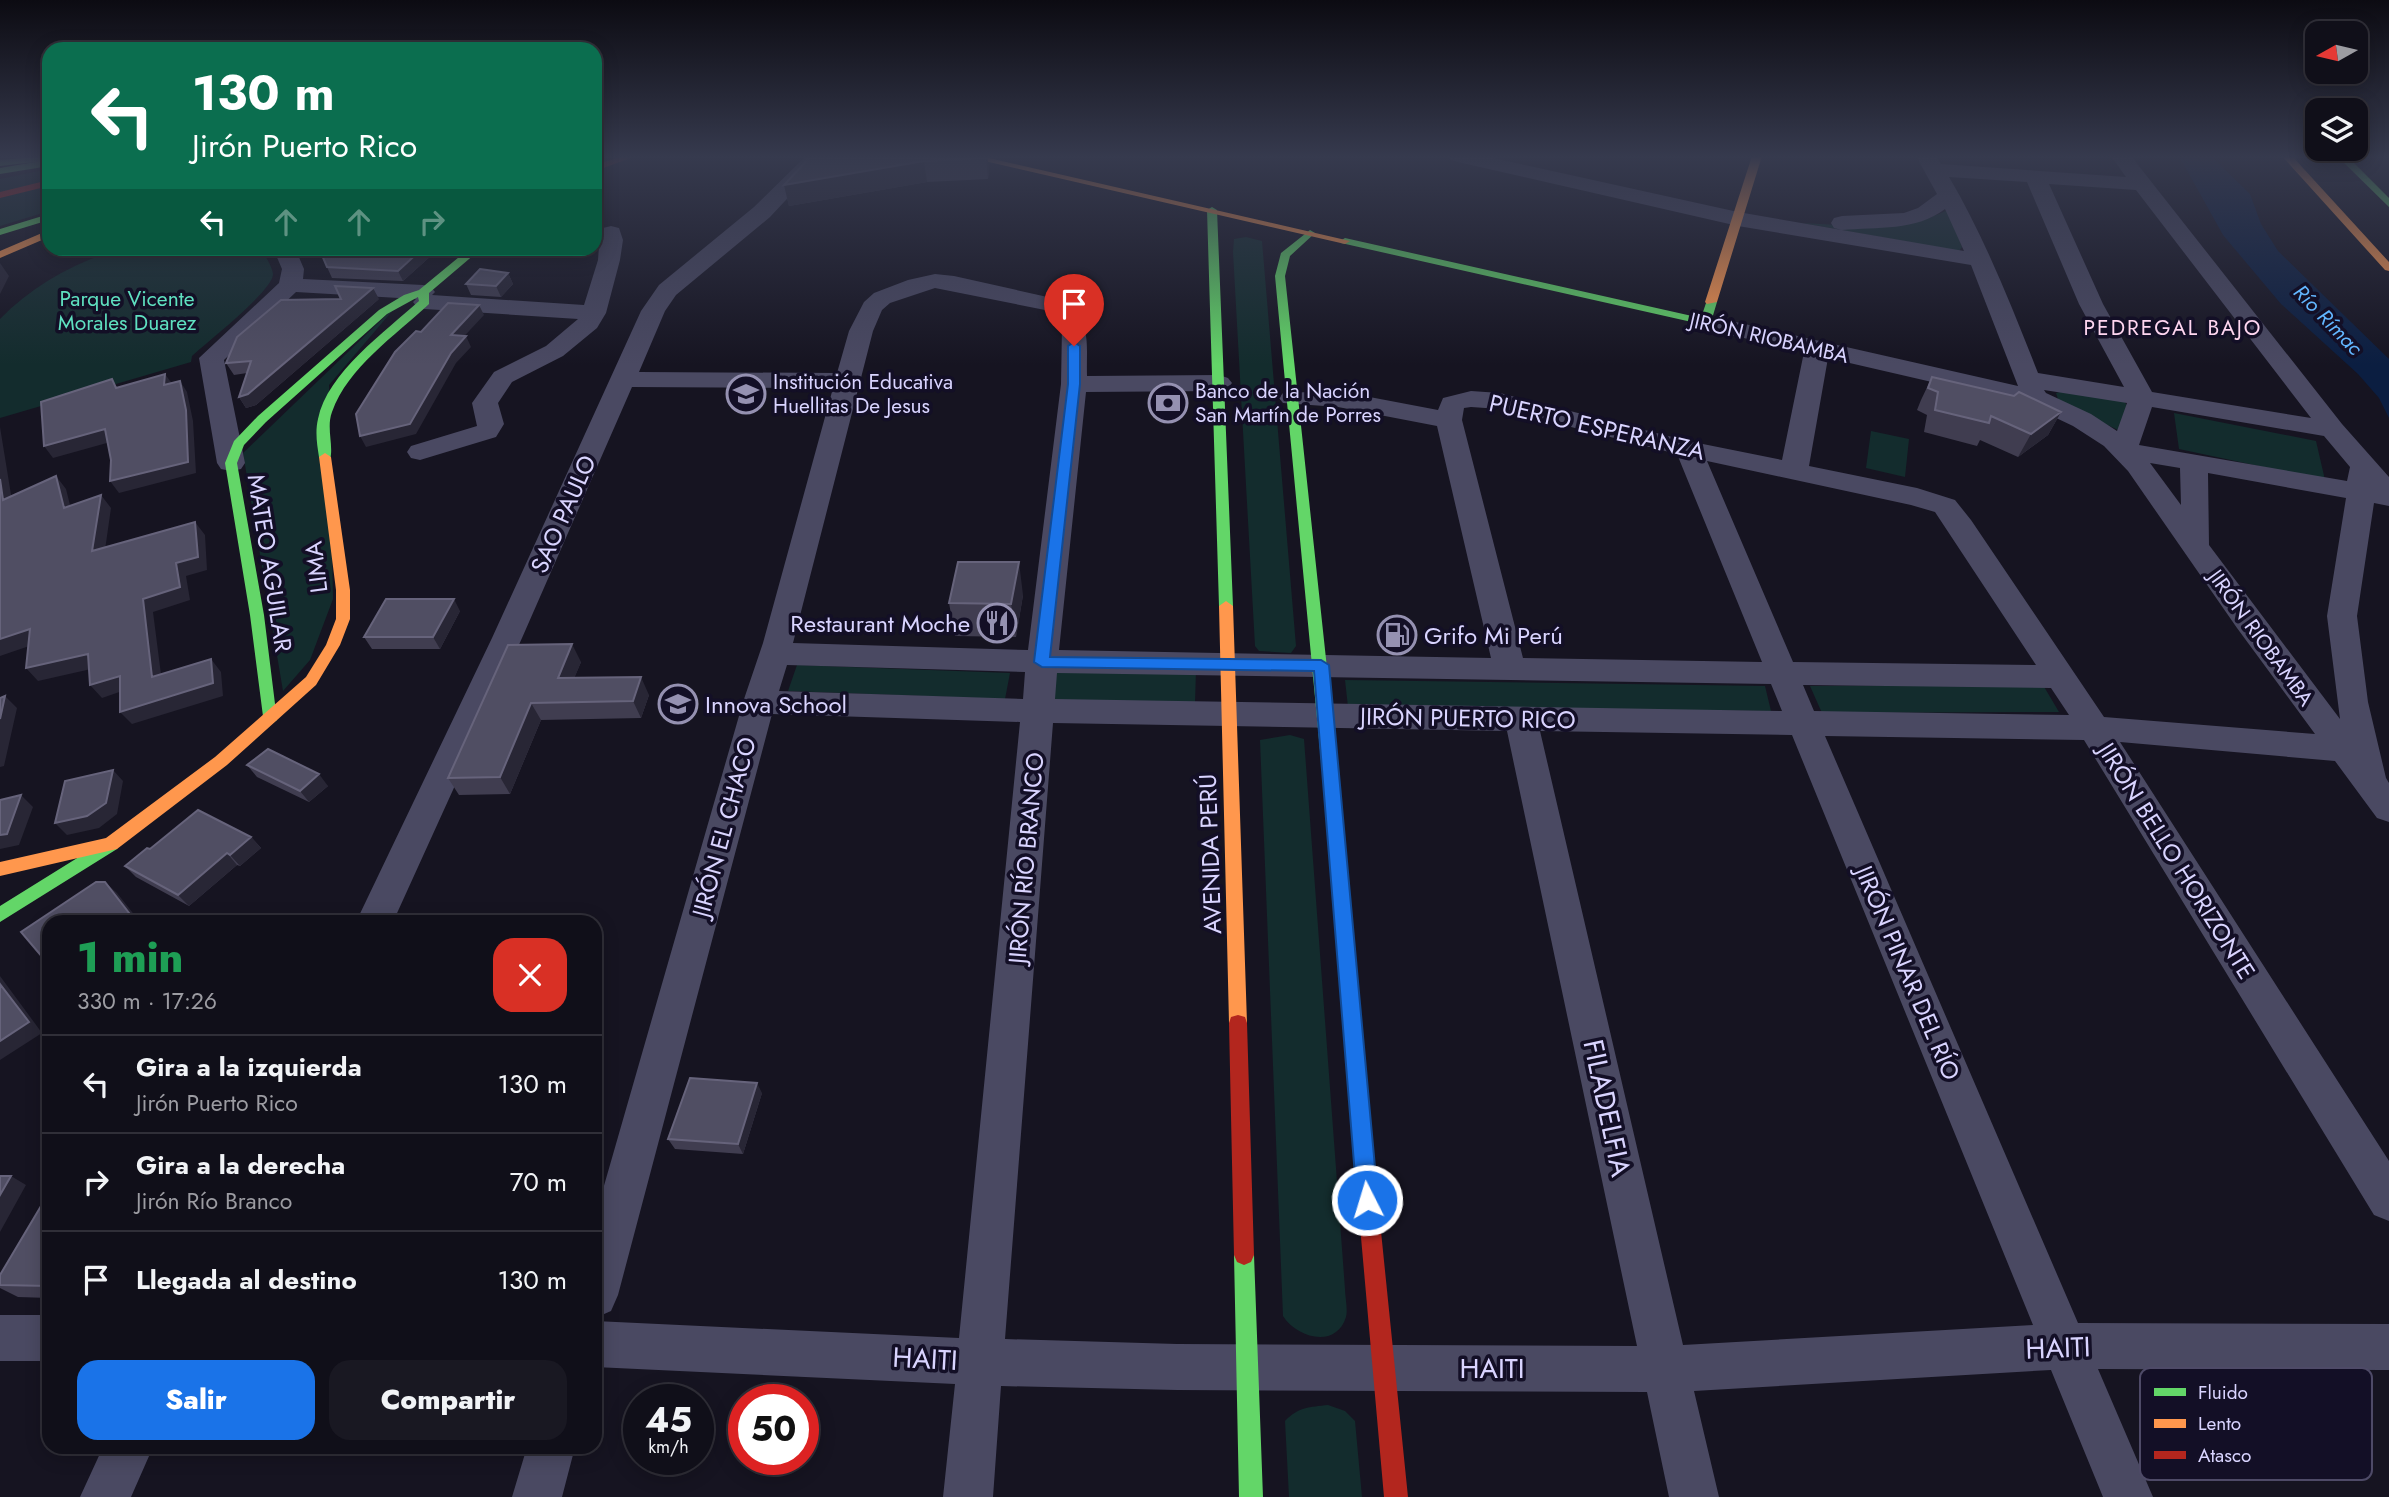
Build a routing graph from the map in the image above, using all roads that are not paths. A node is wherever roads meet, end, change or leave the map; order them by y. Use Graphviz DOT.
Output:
graph roads {
  1 [pos="20,226"];
  2 [pos="744,226"];
  3 [pos="1213,226"];
  4 [pos="1280,226"];
  5 [pos="1736,226"];
  6 [pos="1797,226"];
  7 [pos="1964,226"];
  8 [pos="2057,226"];
  9 [pos="2175,226"];
  10 [pos="2351,226"];
  11 [pos="0,232"];
  12 [pos="611,233"];
  13 [pos="1310,233"];
  14 [pos="1213,235"];
  15 [pos="42,236"];
  16 [pos="0,255"];
  17 [pos="1285,255"];
  18 [pos="287,256"];
  19 [pos="468,256"];
  20 [pos="1979,260"];
  21 [pos="2389,268"];
  22 [pos="290,285"];
  23 [pos="978,288"];
  24 [pos="424,297"];
  25 [pos="594,313"];
  26 [pos="1705,322"];
  27 [pos="1817,349"];
  28 [pos="623,379"];
  29 [pos="848,381"];
  30 [pos="1219,383"];
  31 [pos="1074,384"];
  32 [pos="2031,389"];
  33 [pos="1292,398"];
  34 [pos="2141,398"];
  35 [pos="1449,420"];
  36 [pos="2333,430"];
  37 [pos="1688,449"];
  38 [pos="2124,450"];
  39 [pos="420,452"];
  40 [pos="231,463"];
  41 [pos="2194,463"];
  42 [pos="1794,471"];
  43 [pos="2375,487"];
  44 [pos="1961,526"];
  45 [pos="2195,547"];
  46 [pos="774,654"];
  47 [pos="1042,662"];
  48 [pos="1321,665"];
  49 [pos="1228,666"];
  50 [pos="1510,670"];
  51 [pos="1784,674"];
  52 [pos="2060,677"];
  53 [pos="759,702"];
  54 [pos="1039,711"];
  55 [pos="1228,713"];
  56 [pos="1325,716"];
  57 [pos="1521,719"];
  58 [pos="269,720"];
  59 [pos="1803,725"];
  60 [pos="2094,729"];
  61 [pos="2343,749"];
  62 [pos="2381,800"];
  63 [pos="111,844"];
  64 [pos="0,869"];
  65 [pos="0,915"];
  66 [pos="378,915"];
  67 [pos="2389,1200"];
  68 [pos="602,1270"];
  69 [pos="0,1338"];
  70 [pos="42,1338"];
  71 [pos="602,1344"];
  72 [pos="2065,1346"];
  73 [pos="2389,1347"];
  74 [pos="981,1362"];
  75 [pos="1247,1368"];
  76 [pos="1382,1368"];
  77 [pos="1665,1369"];
  78 [pos="126,1454"];
  79 [pos="549,1454"];
  80 [pos="105,1497"];
  81 [pos="537,1497"];
  82 [pos="968,1497"];
  83 [pos="1251,1497"];
  84 [pos="1396,1497"];
  85 [pos="1694,1497"];
  86 [pos="2128,1497"];
  1 -- 11 [label="main road"];
  2 -- 28 [label="street, SAO PAULO"];
  3 -- 14 [label="main road, AVENIDA PERÚ"];
  4 -- 13 [label="main road, JIRÓN RIOBAMBA"];
  5 -- 26 [label="main road"];
  6 -- 20 [label="street"];
  7 -- 20 [label="street"];
  8 -- 34 [label="street"];
  9 -- 36 [label="street"];
  10 -- 21 [label="main road"];
  12 -- 25 [label="street"];
  13 -- 17 [label="main road"];
  13 -- 26 [label="main road, JIRÓN RIOBAMBA"];
  14 -- 17 [label="main road"];
  14 -- 30 [label="main road, AVENIDA PERÚ"];
  15 -- 16 [label="main road"];
  17 -- 33 [label="main road"];
  18 -- 22 [label="street"];
  19 -- 24 [label="main road, LIMA"];
  20 -- 32 [label="street"];
  22 -- 24 [label="street"];
  22 -- 40 [label="street"];
  23 -- 29 [label="street, JIRÓN EL CHACO"];
  23 -- 31 [label="street, JIRÓN RÍO BRANCO"];
  24 -- 25 [label="street"];
  24 -- 40 [label="main road, MATEO AGUILAR"];
  24 -- 58 [label="main road, LIMA"];
  25 -- 39 [label="street"];
  26 -- 27 [label="street, JIRÓN RIOBAMBA"];
  27 -- 32 [label="street, JIRÓN RIOBAMBA"];
  27 -- 42 [label="street"];
  28 -- 29 [label="street"];
  28 -- 66 [label="street, SAO PAULO"];
  29 -- 46 [label="street, JIRÓN EL CHACO"];
  30 -- 31 [label="street"];
  30 -- 49 [label="main road, AVENIDA PERÚ"];
  31 -- 47 [label="street, JIRÓN RÍO BRANCO"];
  32 -- 34 [label="street"];
  32 -- 38 [label="street, JIRÓN RIOBAMBA"];
  33 -- 35 [label="street"];
  33 -- 48 [label="main road"];
  34 -- 36 [label="street"];
  34 -- 38 [label="street"];
  35 -- 37 [label="street, PUERTO ESPERANZA"];
  35 -- 50 [label="street"];
  36 -- 43 [label="street"];
  37 -- 42 [label="street, PUERTO ESPERANZA"];
  37 -- 51 [label="street, JIRÓN PINAR DEL RÍO"];
  38 -- 41 [label="street"];
  38 -- 45 [label="street, JIRÓN RIOBAMBA"];
  40 -- 58 [label="main road, MATEO AGUILAR"];
  41 -- 43 [label="street"];
  41 -- 45 [label="street"];
  42 -- 44 [label="street, PUERTO ESPERANZA"];
  43 -- 62 [label="street"];
  44 -- 52 [label="street, JIRÓN BELLO HORIZONTE"];
  45 -- 61 [label="street, JIRÓN RIOBAMBA"];
  46 -- 47 [label="street, JIRÓN PUERTO RICO"];
  46 -- 53 [label="street, JIRÓN EL CHACO"];
  47 -- 49 [label="street, JIRÓN PUERTO RICO"];
  47 -- 54 [label="street, JIRÓN RÍO BRANCO"];
  48 -- 49 [label="street, JIRÓN PUERTO RICO"];
  48 -- 50 [label="street, JIRÓN PUERTO RICO"];
  48 -- 56 [label="main road"];
  49 -- 55 [label="main road, AVENIDA PERÚ"];
  50 -- 51 [label="street, JIRÓN PUERTO RICO"];
  51 -- 52 [label="street, JIRÓN PUERTO RICO"];
  51 -- 59 [label="street, JIRÓN PINAR DEL RÍO"];
  52 -- 60 [label="street, JIRÓN BELLO HORIZONTE"];
  53 -- 54 [label="street, JIRÓN PUERTO RICO"];
  53 -- 68 [label="street, JIRÓN EL CHACO"];
  54 -- 55 [label="street, JIRÓN PUERTO RICO"];
  54 -- 74 [label="street, JIRÓN RÍO BRANCO"];
  55 -- 56 [label="street, JIRÓN PUERTO RICO"];
  55 -- 75 [label="main road, AVENIDA PERÚ"];
  56 -- 57 [label="street, JIRÓN PUERTO RICO"];
  56 -- 76 [label="main road"];
  57 -- 59 [label="street, JIRÓN PUERTO RICO"];
  57 -- 77 [label="street, FILADELFIA"];
  58 -- 63 [label="main road, LIMA"];
  59 -- 60 [label="street, JIRÓN PUERTO RICO"];
  59 -- 72 [label="street, JIRÓN PINAR DEL RÍO"];
  60 -- 61 [label="street, JIRÓN PUERTO RICO"];
  60 -- 67 [label="street, JIRÓN BELLO HORIZONTE"];
  61 -- 62 [label="street, JIRÓN RIOBAMBA"];
  63 -- 64 [label="main road"];
  63 -- 65 [label="main road, LIMA"];
  69 -- 70 [label="street"];
  71 -- 74 [label="street, HAITI"];
  72 -- 73 [label="street, HAITI"];
  72 -- 77 [label="street, HAITI"];
  72 -- 86 [label="street, JIRÓN PINAR DEL RÍO"];
  74 -- 75 [label="street, HAITI"];
  74 -- 82 [label="street, JIRÓN RÍO BRANCO"];
  75 -- 76 [label="street, HAITI"];
  75 -- 83 [label="main road, AVENIDA PERÚ"];
  76 -- 77 [label="street, HAITI"];
  76 -- 84 [label="main road"];
  77 -- 85 [label="street, FILADELFIA"];
  78 -- 80 [label="street"];
  79 -- 81 [label="street"];
}
